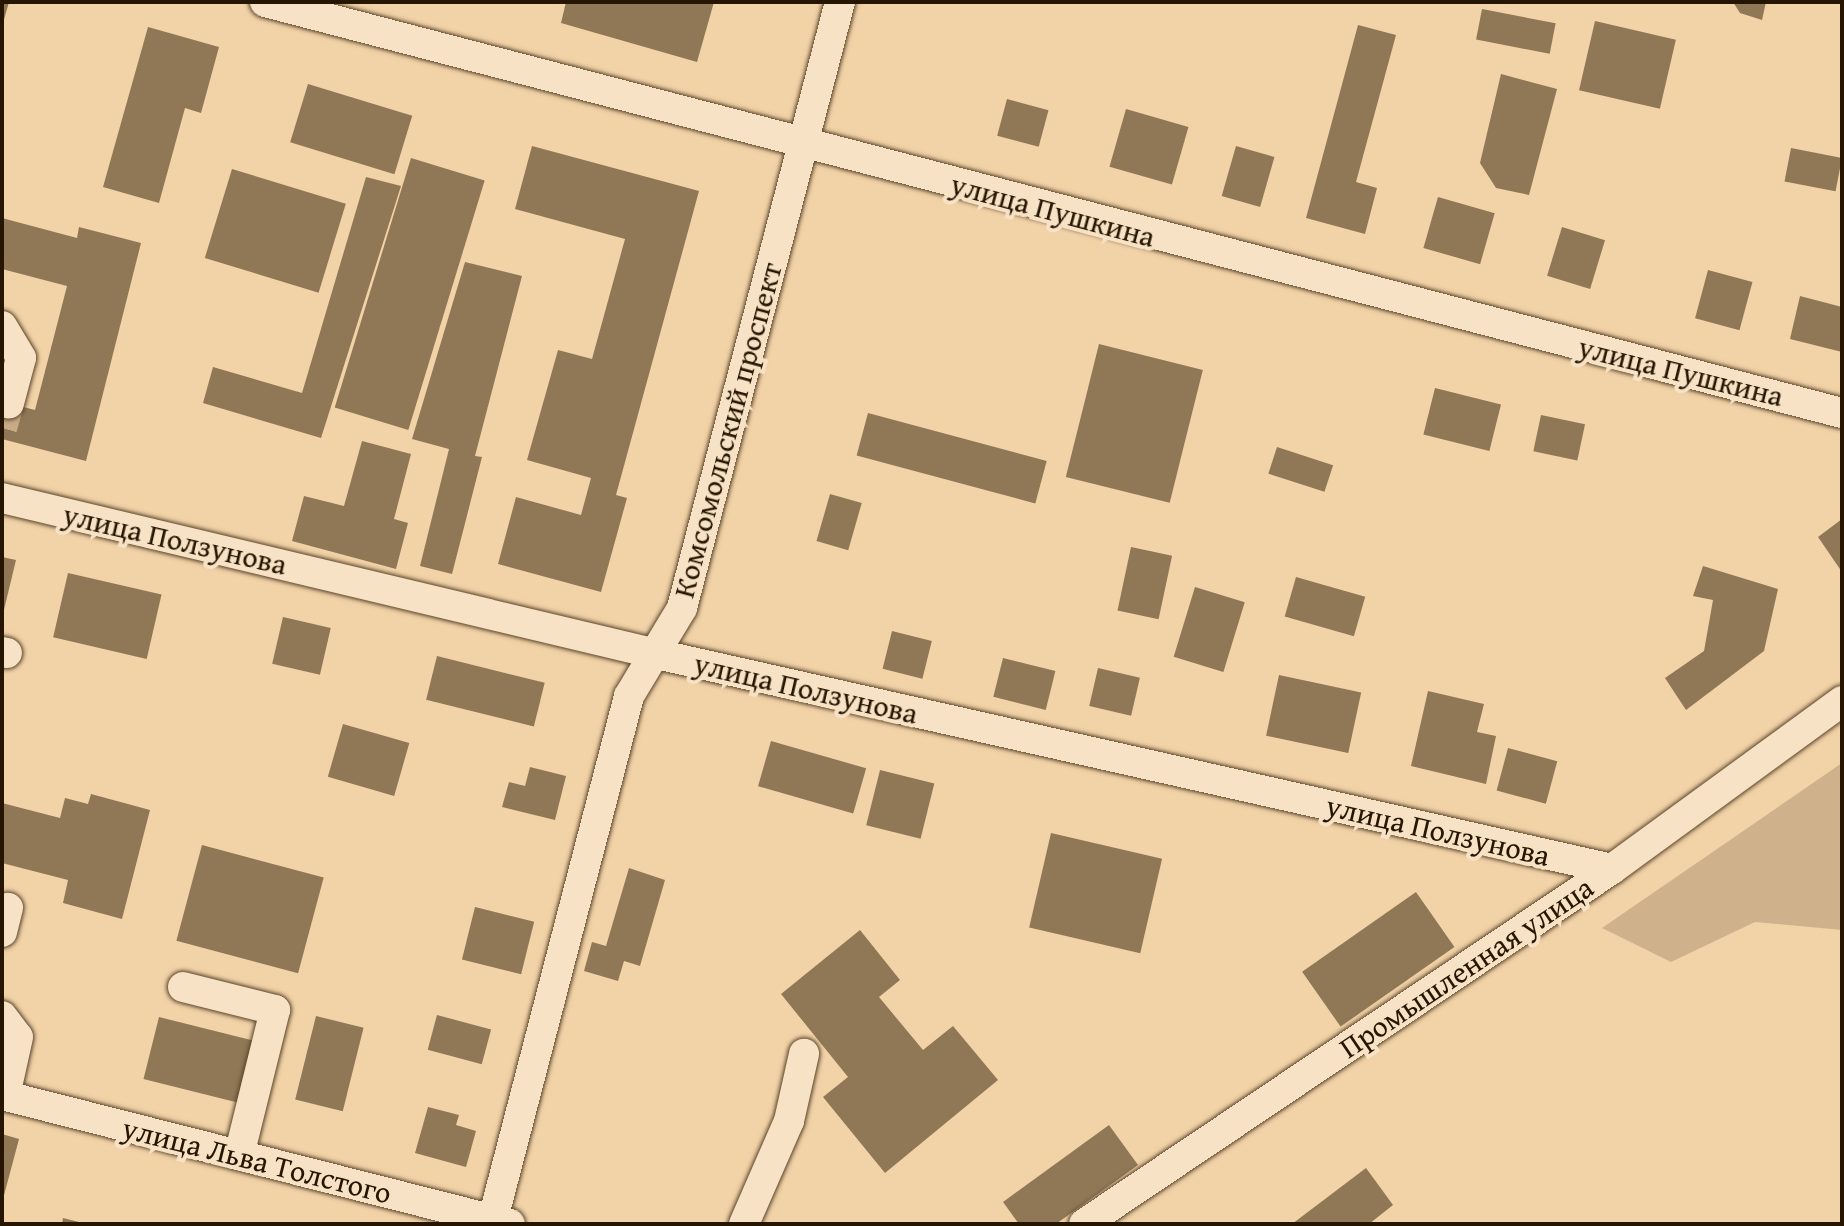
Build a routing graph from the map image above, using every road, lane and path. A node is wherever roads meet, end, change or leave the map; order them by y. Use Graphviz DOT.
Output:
graph roads {
  1 [pos="265,2"];
  2 [pos="840,2"];
  3 [pos="802,141"];
  4 [pos="2,326"];
  5 [pos="9,403"];
  6 [pos="1842,413"];
  7 [pos="2,498"];
  8 [pos="652,653"];
  9 [pos="1842,701"];
  10 [pos="1612,869"];
  11 [pos="183,987"];
  12 [pos="2,1016"];
  13 [pos="804,1054"];
  14 [pos="3,1096"];
  15 [pos="239,1155"];
  16 [pos="503,1222"];
  17 [pos="744,1224"];
  18 [pos="1084,1224"];
  1 -- 3 [label="street, улица Пушкина"];
  2 -- 3 [label="street, Комсомольский проспект"];
  3 -- 6 [label="street, улица Пушкина"];
  3 -- 8 [label="street, Комсомольский проспект"];
  4 -- 5 [label="street"];
  7 -- 8 [label="street, улица Ползунова"];
  8 -- 10 [label="street, улица Ползунова"];
  8 -- 16 [label="street, Комсомольский проспект"];
  9 -- 10 [label="street, Промышленная улица"];
  10 -- 18 [label="street, Промышленная улица"];
  11 -- 15 [label="street"];
  12 -- 14 [label="street"];
  13 -- 17 [label="street"];
  14 -- 15 [label="street, улица Льва Толстого"];
  15 -- 16 [label="street, улица Льва Толстого"];
}
